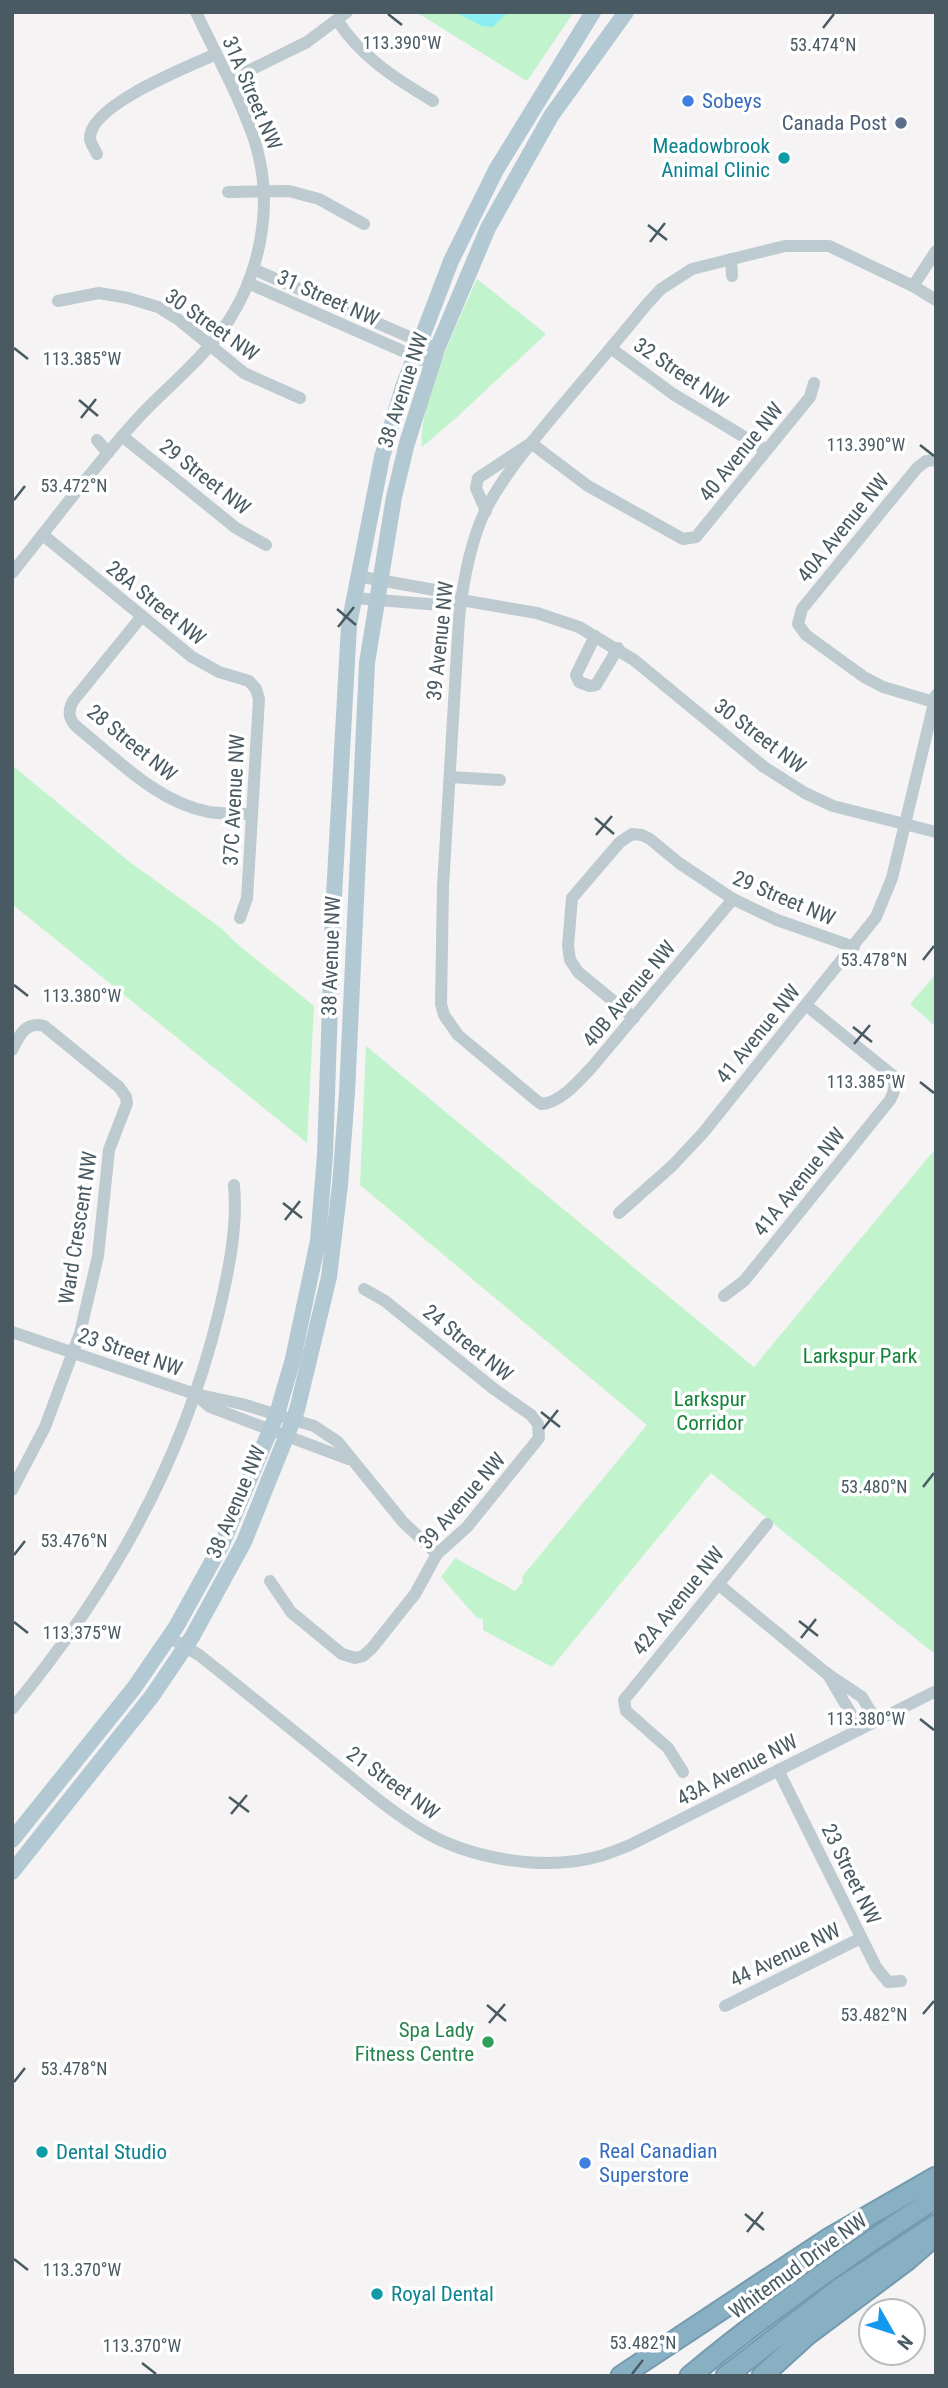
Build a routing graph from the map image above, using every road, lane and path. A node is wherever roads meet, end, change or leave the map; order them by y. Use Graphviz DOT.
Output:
graph roads {
  1 [pos="195,12"];
  2 [pos="593,12"];
  3 [pos="626,12"];
  4 [pos="342,16"];
  5 [pos="216,54"];
  6 [pos="230,80"];
  7 [pos="433,101"];
  8 [pos="97,154"];
  9 [pos="263,191"];
  10 [pos="228,192"];
  11 [pos="364,224"];
  12 [pos="936,251"];
  13 [pos="731,259"];
  14 [pos="253,269"];
  15 [pos="732,276"];
  16 [pos="248,283"];
  17 [pos="913,286"];
  18 [pos="936,300"];
  19 [pos="58,301"];
  20 [pos="210,346"];
  21 [pos="417,349"];
  22 [pos="612,349"];
  23 [pos="434,356"];
  24 [pos="814,383"];
  25 [pos="300,398"];
  26 [pos="122,436"];
  27 [pos="97,440"];
  28 [pos="531,443"];
  29 [pos="766,450"];
  30 [pos="108,453"];
  31 [pos="931,461"];
  32 [pos="486,511"];
  33 [pos="43,535"];
  34 [pos="266,545"];
  35 [pos="12,573"];
  36 [pos="357,576"];
  37 [pos="379,580"];
  38 [pos="354,598"];
  39 [pos="461,600"];
  40 [pos="376,601"];
  41 [pos="142,617"];
  42 [pos="595,636"];
  43 [pos="618,648"];
  44 [pos="254,685"];
  45 [pos="935,699"];
  46 [pos="450,777"];
  47 [pos="500,780"];
  48 [pos="252,814"];
  49 [pos="906,824"];
  50 [pos="936,832"];
  51 [pos="733,899"];
  52 [pos="240,918"];
  53 [pos="853,947"];
  54 [pos="806,1005"];
  55 [pos="634,1018"];
  56 [pos="12,1050"];
  57 [pos="545,1104"];
  58 [pos="234,1185"];
  59 [pos="619,1213"];
  60 [pos="365,1289"];
  61 [pos="724,1296"];
  62 [pos="12,1332"];
  63 [pos="74,1353"];
  64 [pos="195,1394"];
  65 [pos="277,1414"];
  66 [pos="294,1419"];
  67 [pos="272,1430"];
  68 [pos="540,1433"];
  69 [pos="288,1436"];
  70 [pos="349,1459"];
  71 [pos="12,1490"];
  72 [pos="766,1524"];
  73 [pos="437,1554"];
  74 [pos="270,1581"];
  75 [pos="718,1584"];
  76 [pos="169,1637"];
  77 [pos="186,1647"];
  78 [pos="827,1673"];
  79 [pos="936,1690"];
  80 [pos="12,1709"];
  81 [pos="876,1721"];
  82 [pos="860,1729"];
  83 [pos="778,1770"];
  84 [pos="683,1772"];
  85 [pos="12,1840"];
  86 [pos="630,1845"];
  87 [pos="12,1872"];
  88 [pos="862,1938"];
  89 [pos="901,1981"];
  90 [pos="725,2006"];
  91 [pos="936,2177"];
  92 [pos="936,2198"];
  93 [pos="936,2225"];
  94 [pos="936,2235"];
  95 [pos="621,2376"];
  96 [pos="690,2376"];
  97 [pos="726,2376"];
  98 [pos="762,2376"];
  1 -- 5 [label="street, 31A Street NW"];
  2 -- 21 [label="main road, 38 Avenue NW"];
  3 -- 23 [label="main road, 38 Avenue NW"];
  4 -- 6 [label="street"];
  4 -- 7 [label="street"];
  5 -- 6 [label="street, 31A Street NW"];
  5 -- 8 [label="street"];
  6 -- 9 [label="street, 31A Street NW"];
  9 -- 10 [label="street"];
  9 -- 11 [label="street"];
  9 -- 14 [label="street, 31A Street NW"];
  12 -- 17 [label="street"];
  13 -- 15 [label="street"];
  13 -- 17 [label="street, 39 Avenue NW"];
  13 -- 22 [label="street, 39 Avenue NW"];
  14 -- 16 [label="street, 31A Street NW"];
  14 -- 21 [label="street, 31 Street NW"];
  16 -- 20 [label="street, 31A Street NW"];
  16 -- 21 [label="street, 31 Street NW"];
  17 -- 18 [label="street, 39 Avenue NW"];
  19 -- 20 [label="street, 30 Street NW"];
  20 -- 25 [label="street, 30 Street NW"];
  20 -- 26 [label="street, 31A Street NW"];
  21 -- 23 [label="street, 31 Street NW"];
  21 -- 36 [label="main road, 38 Avenue NW"];
  22 -- 28 [label="street, 39 Avenue NW"];
  22 -- 29 [label="street, 32 Street NW"];
  23 -- 37 [label="main road, 38 Avenue NW"];
  24 -- 29 [label="street, 40 Avenue NW"];
  26 -- 30 [label="street, 31A Street NW"];
  26 -- 34 [label="street, 29 Street NW"];
  27 -- 30 [label="street"];
  28 -- 29 [label="street, 40 Avenue NW"];
  28 -- 32 [label="street, 39 Avenue NW"];
  28 -- 32 [label="street, 39 Avenue NW"];
  30 -- 33 [label="street, 31A Street NW"];
  31 -- 45 [label="street, 40A Avenue NW"];
  32 -- 39 [label="street, 39 Avenue NW"];
  33 -- 35 [label="street, 31A Street NW"];
  33 -- 41 [label="street, 28A Street NW"];
  36 -- 37 [label="street, 30 Street NW"];
  36 -- 38 [label="main road, 38 Avenue NW"];
  37 -- 39 [label="street, 30 Street NW"];
  37 -- 40 [label="main road, 38 Avenue NW"];
  38 -- 40 [label="street, 30 Street NW"];
  38 -- 65 [label="main road, 38 Avenue NW"];
  39 -- 40 [label="street, 30 Street NW"];
  39 -- 42 [label="street, 30 Street NW"];
  39 -- 46 [label="street, 39 Avenue NW"];
  40 -- 66 [label="main road, 38 Avenue NW"];
  41 -- 44 [label="street, 28A Street NW"];
  41 -- 48 [label="street, 28 Street NW"];
  42 -- 43 [label="street, 30 Street NW"];
  42 -- 43 [label="street"];
  43 -- 49 [label="street, 30 Street NW"];
  44 -- 48 [label="street, 37C Avenue NW"];
  45 -- 49 [label="street, 41 Avenue NW"];
  46 -- 47 [label="street"];
  46 -- 57 [label="street, 39 Avenue NW"];
  48 -- 52 [label="street, 37C Avenue NW"];
  49 -- 50 [label="street, 30 Street NW"];
  49 -- 53 [label="street, 41 Avenue NW"];
  51 -- 53 [label="street, 29 Street NW"];
  51 -- 55 [label="street, 40B Avenue NW"];
  51 -- 55 [label="street, 29 Street NW"];
  53 -- 54 [label="street, 41 Avenue NW"];
  54 -- 59 [label="street, 41 Avenue NW"];
  54 -- 61 [label="street, 41A Avenue NW"];
  55 -- 57 [label="street, 40B Avenue NW"];
  56 -- 63 [label="street, Ward Crescent NW"];
  58 -- 64 [label="street"];
  60 -- 68 [label="street, 24 Street NW"];
  62 -- 63 [label="street, 23 Street NW"];
  63 -- 64 [label="street, 23 Street NW"];
  63 -- 71 [label="street"];
  64 -- 65 [label="street, 23 Street NW"];
  64 -- 67 [label="street, 23 Street NW"];
  64 -- 80 [label="street"];
  65 -- 66 [label="street, 23 Street NW"];
  65 -- 67 [label="main road, 38 Avenue NW"];
  66 -- 69 [label="main road, 38 Avenue NW"];
  66 -- 70 [label="street, 23 Street NW"];
  67 -- 69 [label="street, 23 Street NW"];
  67 -- 76 [label="main road, 38 Avenue NW"];
  68 -- 73 [label="street, 39 Avenue NW"];
  69 -- 70 [label="street, 23 Street NW"];
  69 -- 77 [label="main road, 38 Avenue NW"];
  70 -- 73 [label="street, 23 Street NW"];
  72 -- 75 [label="street, 42A Avenue NW"];
  73 -- 74 [label="street, 39 Avenue NW"];
  75 -- 78 [label="street"];
  75 -- 84 [label="street, 42A Avenue NW"];
  76 -- 77 [label="street, 21 Street NW"];
  76 -- 85 [label="main road, 38 Avenue NW"];
  77 -- 86 [label="street, 21 Street NW"];
  77 -- 87 [label="main road, 38 Avenue NW"];
  78 -- 81 [label="street"];
  78 -- 82 [label="street"];
  79 -- 81 [label="street, 43A Avenue NW"];
  81 -- 82 [label="street, 43A Avenue NW"];
  82 -- 83 [label="street, 43A Avenue NW"];
  83 -- 86 [label="street, 43A Avenue NW"];
  83 -- 88 [label="street, 23 Street NW"];
  88 -- 89 [label="street, 23 Street NW"];
  88 -- 90 [label="street, 44 Avenue NW"];
  91 -- 95 [label="highway"];
  92 -- 96 [label="highway, Whitemud Drive NW"];
  93 -- 97 [label="highway, Whitemud Drive NW"];
  94 -- 98 [label="highway"];
}
